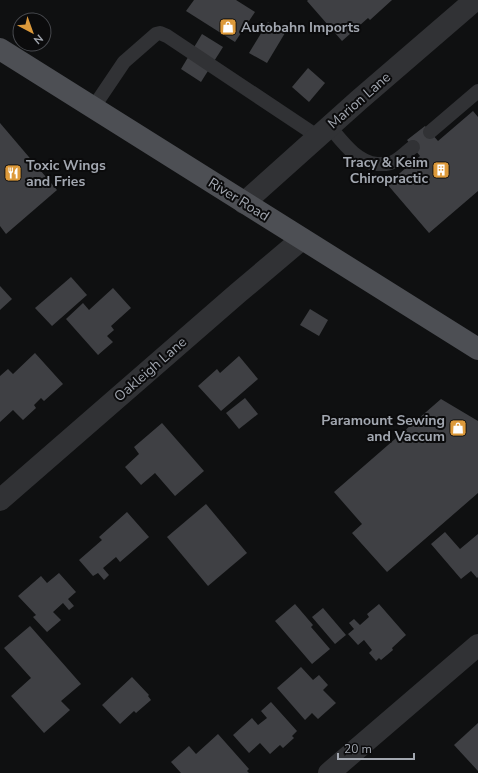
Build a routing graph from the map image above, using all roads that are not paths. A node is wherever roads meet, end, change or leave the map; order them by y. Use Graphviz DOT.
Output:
graph roads {
  1 [pos="475,0"];
  2 [pos="3,54"];
  3 [pos="478,91"];
  4 [pos="93,108"];
  5 [pos="323,131"];
  6 [pos="430,132"];
  7 [pos="413,147"];
  8 [pos="244,202"];
  9 [pos="302,239"];
  10 [pos="478,349"];
  11 [pos="0,500"];
  12 [pos="478,645"];
  13 [pos="329,773"];
  1 -- 5 [label="street, Marion Lane"];
  2 -- 4 [label="main road, River Road"];
  3 -- 6 [label="lane"];
  4 -- 5 [label="lane"];
  4 -- 8 [label="main road, River Road"];
  5 -- 7 [label="lane"];
  5 -- 8 [label="street, Marion Lane"];
  8 -- 9 [label="main road, River Road"];
  9 -- 10 [label="main road, River Road"];
  9 -- 11 [label="street, Oakleigh Lane"];
  12 -- 13 [label="street"];
}
